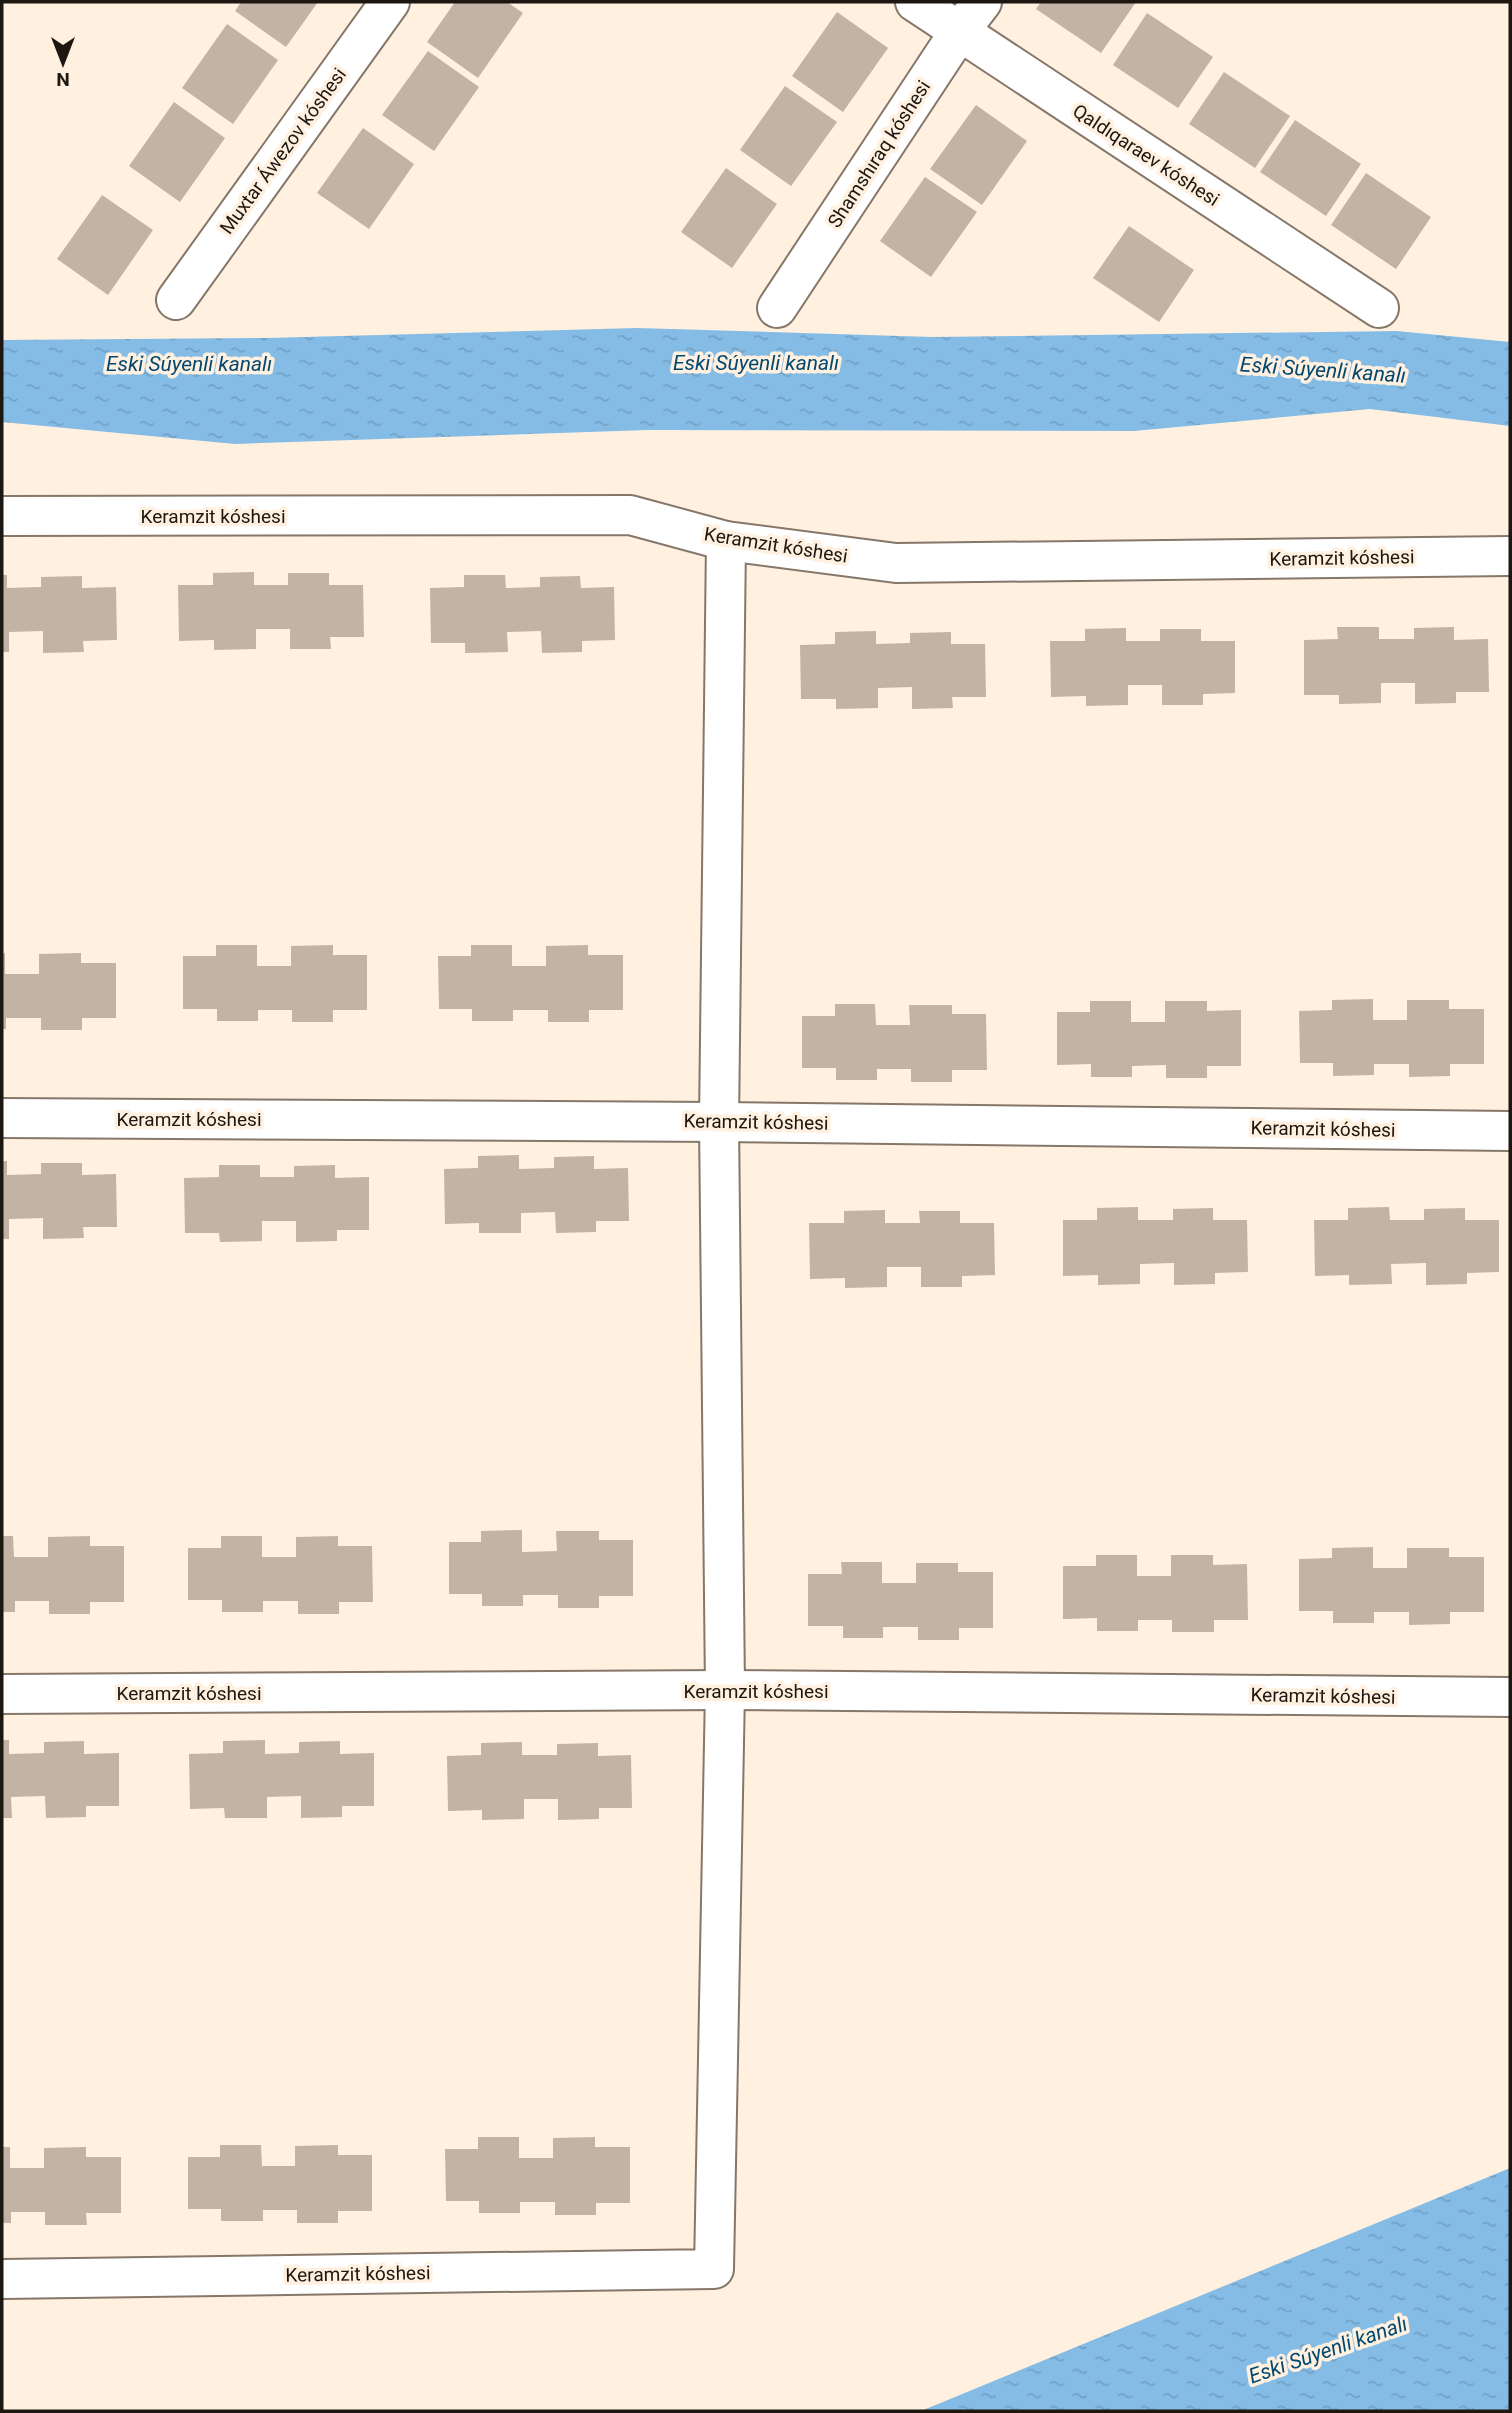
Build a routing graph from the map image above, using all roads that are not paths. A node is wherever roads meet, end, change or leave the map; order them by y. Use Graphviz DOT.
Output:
graph roads {
  1 [pos="390,2"];
  2 [pos="915,2"];
  3 [pos="982,2"];
  4 [pos="959,32"];
  5 [pos="176,300"];
  6 [pos="777,308"];
  7 [pos="1379,308"];
  8 [pos="2,516"];
  9 [pos="726,541"];
  10 [pos="1510,556"];
  11 [pos="2,1118"];
  12 [pos="719,1122"];
  13 [pos="1510,1131"];
  14 [pos="725,1690"];
  15 [pos="2,1694"];
  16 [pos="1510,1697"];
  17 [pos="2,2279"];
  1 -- 5 [label="street, Muxtar Áwezov kóshesi"];
  2 -- 4 [label="street, Qaldıqaraev kóshesi"];
  3 -- 4 [label="street, Shamshıraq kóshesi"];
  4 -- 6 [label="street, Shamshıraq kóshesi"];
  4 -- 7 [label="street, Qaldıqaraev kóshesi"];
  8 -- 9 [label="street, Keramzit kóshesi"];
  9 -- 10 [label="street, Keramzit kóshesi"];
  9 -- 12 [label="street"];
  11 -- 12 [label="street, Keramzit kóshesi"];
  12 -- 13 [label="street, Keramzit kóshesi"];
  12 -- 14 [label="street"];
  14 -- 15 [label="street, Keramzit kóshesi"];
  14 -- 16 [label="street, Keramzit kóshesi"];
  14 -- 17 [label="street, Keramzit kóshesi"];
}
